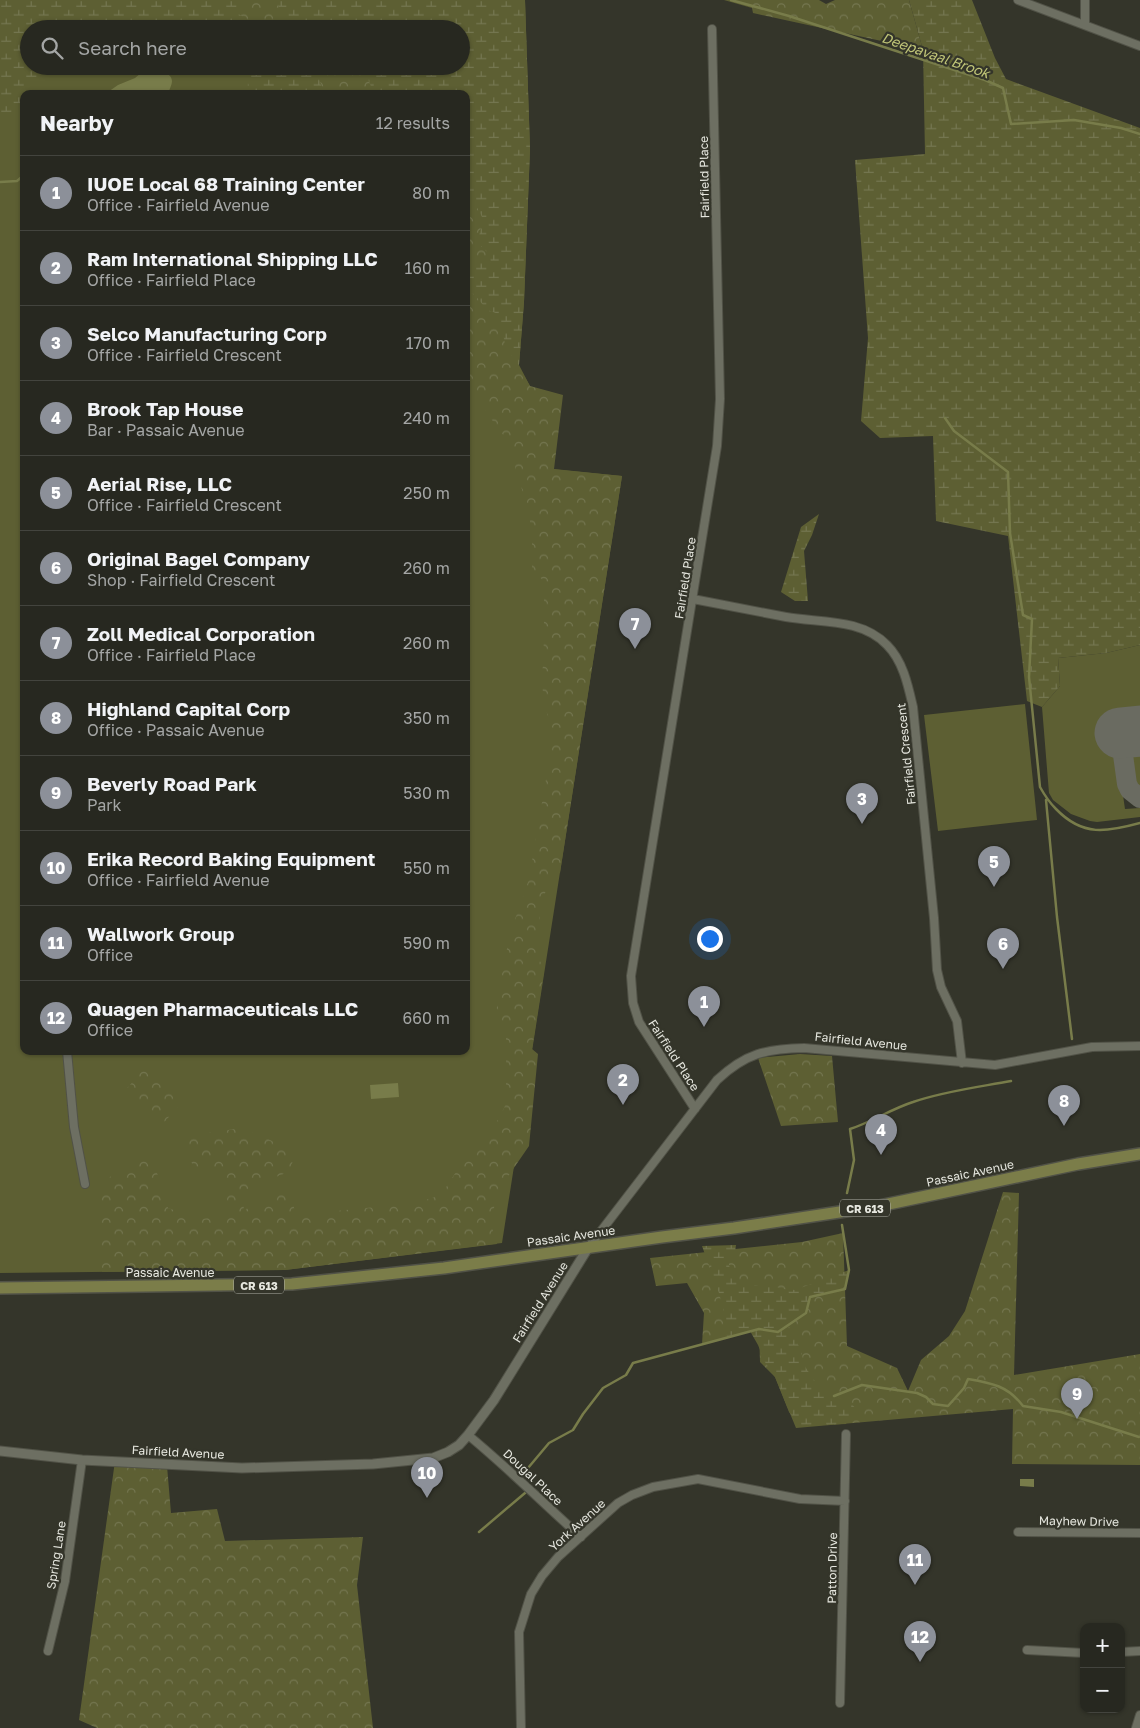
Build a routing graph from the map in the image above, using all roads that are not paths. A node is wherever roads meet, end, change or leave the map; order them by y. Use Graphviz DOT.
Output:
graph roads {
  1 [pos="1018,0"];
  2 [pos="1084,0"];
  3 [pos="1085,24"];
  4 [pos="712,29"];
  5 [pos="1140,46"];
  6 [pos="693,599"];
  7 [pos="1140,1046"];
  8 [pos="67,1055"];
  9 [pos="962,1063"];
  10 [pos="696,1109"];
  11 [pos="1140,1154"];
  12 [pos="85,1184"];
  13 [pos="588,1248"];
  14 [pos="0,1288"];
  15 [pos="846,1434"];
  16 [pos="468,1435"];
  17 [pos="0,1451"];
  18 [pos="82,1460"];
  19 [pos="845,1501"];
  20 [pos="1018,1532"];
  21 [pos="1140,1533"];
  22 [pos="581,1537"];
  23 [pos="1027,1650"];
  24 [pos="48,1651"];
  25 [pos="1140,1651"];
  26 [pos="1125,1652"];
  27 [pos="1080,1653"];
  28 [pos="840,1703"];
  29 [pos="1140,1716"];
  30 [pos="521,1728"];
  31 [pos="1136,1728"];
  1 -- 3 [label="street"];
  2 -- 3 [label="street"];
  3 -- 5 [label="street"];
  4 -- 6 [label="street, Fairfield Place"];
  6 -- 9 [label="street, Fairfield Crescent"];
  6 -- 10 [label="street, Fairfield Place"];
  7 -- 9 [label="street, Fairfield Avenue"];
  8 -- 12 [label="street"];
  9 -- 10 [label="street, Fairfield Avenue"];
  10 -- 13 [label="street, Fairfield Avenue"];
  11 -- 13 [label="main road, Passaic Avenue / CR 613"];
  13 -- 14 [label="main road, Passaic Avenue / CR 613"];
  13 -- 16 [label="street, Fairfield Avenue"];
  15 -- 19 [label="street, Patton Drive"];
  16 -- 18 [label="street, Fairfield Avenue"];
  16 -- 22 [label="street, Dougal Place"];
  17 -- 18 [label="street, Fairfield Avenue"];
  18 -- 24 [label="street, Spring Lane"];
  19 -- 22 [label="street, York Avenue"];
  19 -- 28 [label="street, Patton Drive"];
  20 -- 21 [label="street, Mayhew Drive"];
  22 -- 30 [label="street, York Avenue"];
  23 -- 27 [label="street"];
  25 -- 26 [label="street"];
  29 -- 31 [label="street"];
}
